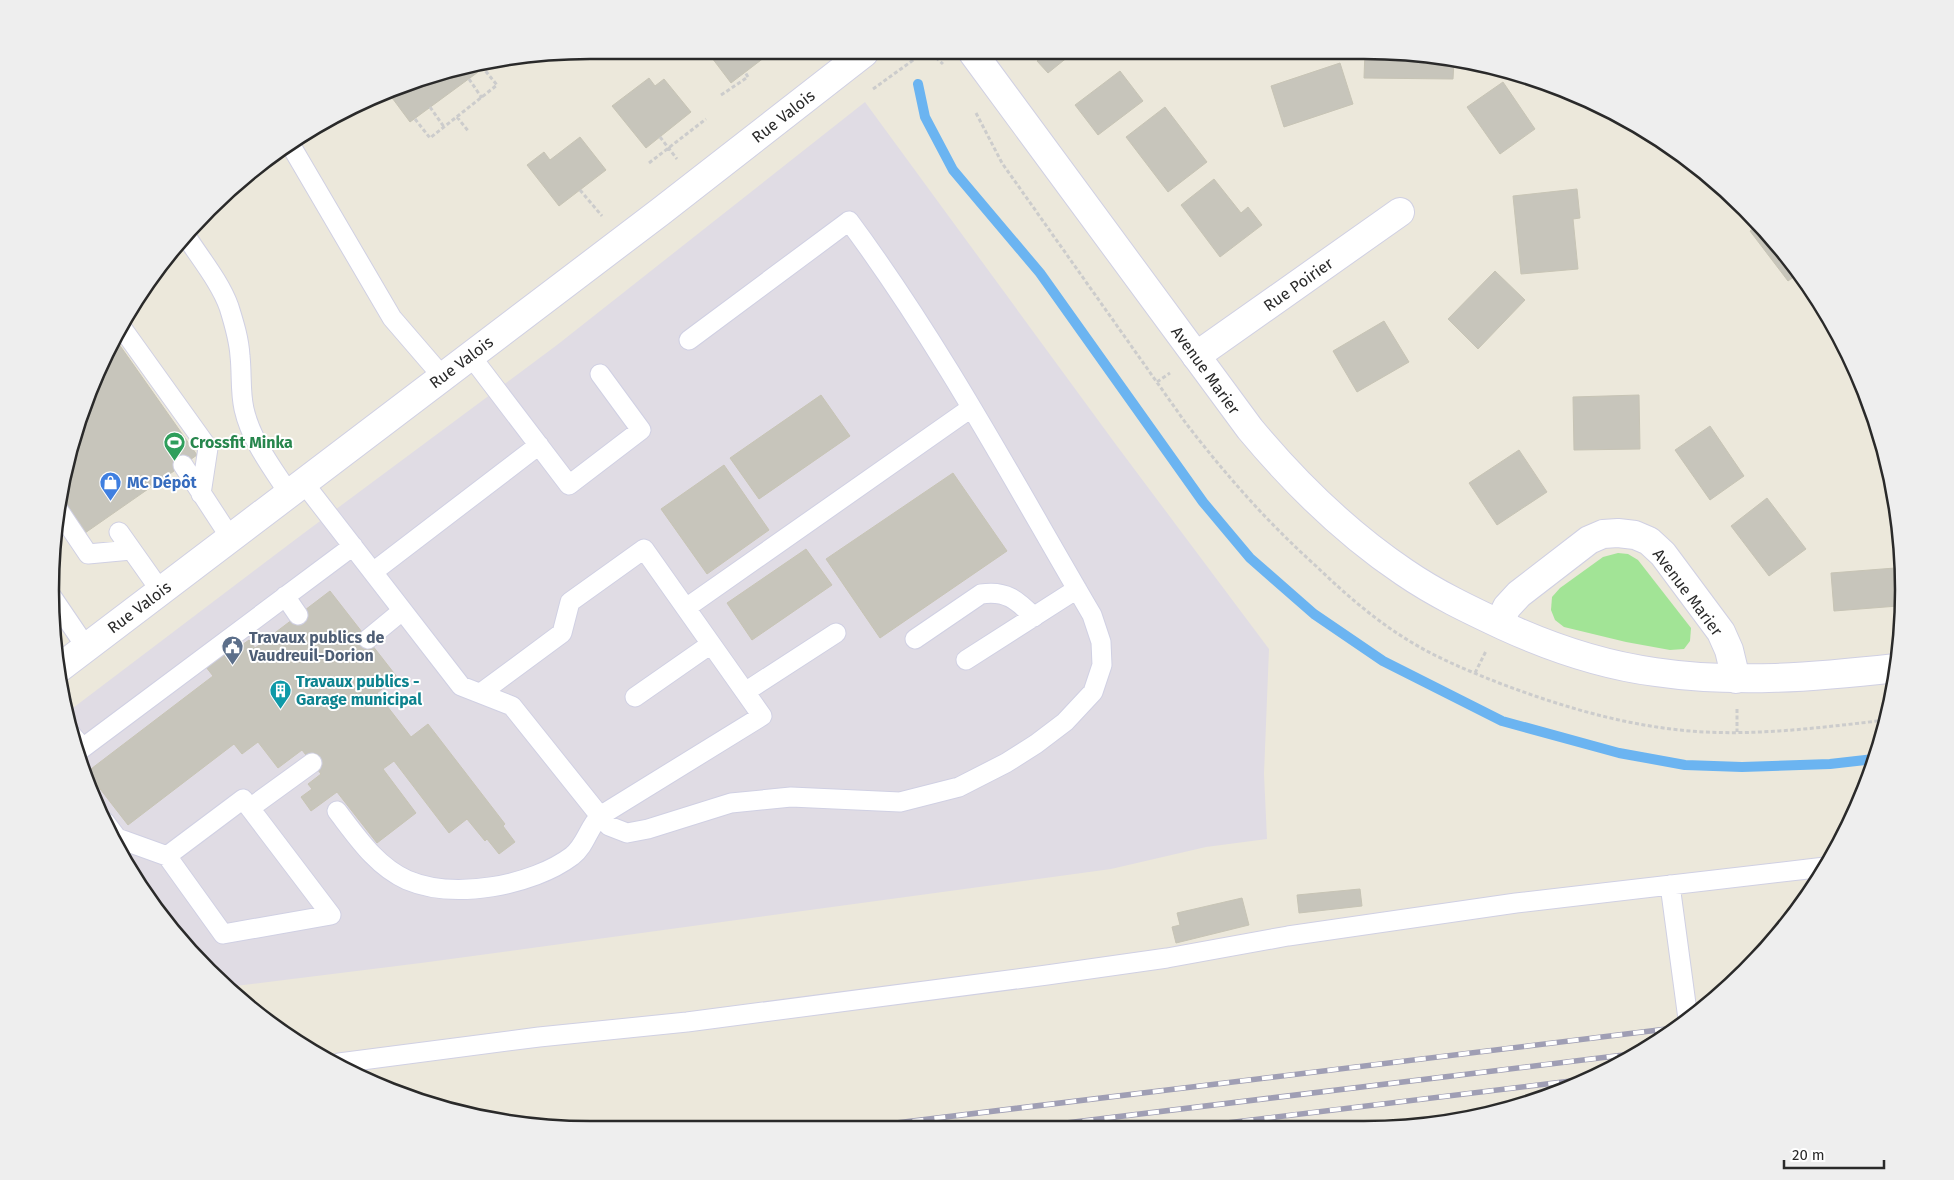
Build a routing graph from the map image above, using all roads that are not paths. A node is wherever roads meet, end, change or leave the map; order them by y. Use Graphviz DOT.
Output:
graph roads {
  1 [pos="856,59"];
  2 [pos="977,59"];
  3 [pos="293,149"];
  4 [pos="1400,212"];
  5 [pos="190,242"];
  6 [pos="125,333"];
  7 [pos="689,340"];
  8 [pos="470,355"];
  9 [pos="1196,356"];
  10 [pos="600,374"];
  11 [pos="442,376"];
  12 [pos="971,408"];
  13 [pos="539,445"];
  14 [pos="183,464"];
  15 [pos="296,487"];
  16 [pos="201,494"];
  17 [pos="64,518"];
  18 [pos="119,532"];
  19 [pos="230,537"];
  20 [pos="353,546"];
  21 [pos="131,550"];
  22 [pos="373,572"];
  23 [pos="1077,589"];
  24 [pos="160,590"];
  25 [pos="285,596"];
  26 [pos="60,608"];
  27 [pos="686,608"];
  28 [pos="402,611"];
  29 [pos="298,615"];
  30 [pos="1034,617"];
  31 [pos="1499,624"];
  32 [pos="836,633"];
  33 [pos="915,638"];
  34 [pos="368,639"];
  35 [pos="711,644"];
  36 [pos="86,647"];
  37 [pos="966,660"];
  38 [pos="64,664"];
  39 [pos="1889,669"];
  40 [pos="1736,679"];
  41 [pos="745,692"];
  42 [pos="481,694"];
  43 [pos="635,697"];
  44 [pos="81,740"];
  45 [pos="312,763"];
  46 [pos="250,808"];
  47 [pos="337,811"];
  48 [pos="600,816"];
  49 [pos="122,840"];
  50 [pos="167,856"];
  51 [pos="1817,868"];
  52 [pos="1670,885"];
  53 [pos="1687,1011"];
  54 [pos="347,1062"];
  1 -- 8 [label="street, Rue Valois"];
  2 -- 9 [label="street, Avenue Marier"];
  3 -- 11 [label="lane"];
  4 -- 9 [label="street, Rue Poirier"];
  5 -- 15 [label="lane"];
  6 -- 16 [label="lane"];
  7 -- 12 [label="lane"];
  8 -- 11 [label="street, Rue Valois"];
  8 -- 13 [label="lane"];
  9 -- 31 [label="street, Avenue Marier"];
  10 -- 13 [label="lane"];
  11 -- 15 [label="street, Rue Valois"];
  12 -- 23 [label="lane"];
  12 -- 27 [label="lane"];
  13 -- 22 [label="lane"];
  14 -- 16 [label="lane"];
  15 -- 19 [label="street, Rue Valois"];
  15 -- 20 [label="lane"];
  16 -- 19 [label="lane"];
  17 -- 21 [label="lane"];
  18 -- 21 [label="lane"];
  19 -- 24 [label="street, Rue Valois"];
  20 -- 22 [label="lane"];
  20 -- 25 [label="lane"];
  21 -- 24 [label="lane"];
  22 -- 28 [label="lane"];
  23 -- 30 [label="lane"];
  23 -- 48 [label="lane"];
  24 -- 36 [label="street, Rue Valois"];
  25 -- 29 [label="lane"];
  25 -- 44 [label="lane"];
  26 -- 36 [label="lane"];
  27 -- 35 [label="lane"];
  27 -- 42 [label="lane"];
  28 -- 34 [label="lane"];
  28 -- 42 [label="lane"];
  30 -- 33 [label="lane"];
  30 -- 37 [label="lane"];
  31 -- 40 [label="street, Avenue Marier"];
  31 -- 40 [label="street, Avenue Marier"];
  32 -- 41 [label="lane"];
  35 -- 41 [label="lane"];
  35 -- 43 [label="lane"];
  36 -- 38 [label="street, Rue Valois"];
  39 -- 40 [label="street, Avenue Marier"];
  41 -- 48 [label="lane"];
  42 -- 48 [label="lane"];
  45 -- 46 [label="lane"];
  46 -- 50 [label="lane"];
  46 -- 50 [label="lane"];
  47 -- 48 [label="lane"];
  49 -- 50 [label="lane"];
  51 -- 52 [label="lane"];
  52 -- 53 [label="lane"];
  52 -- 54 [label="lane"];
}
